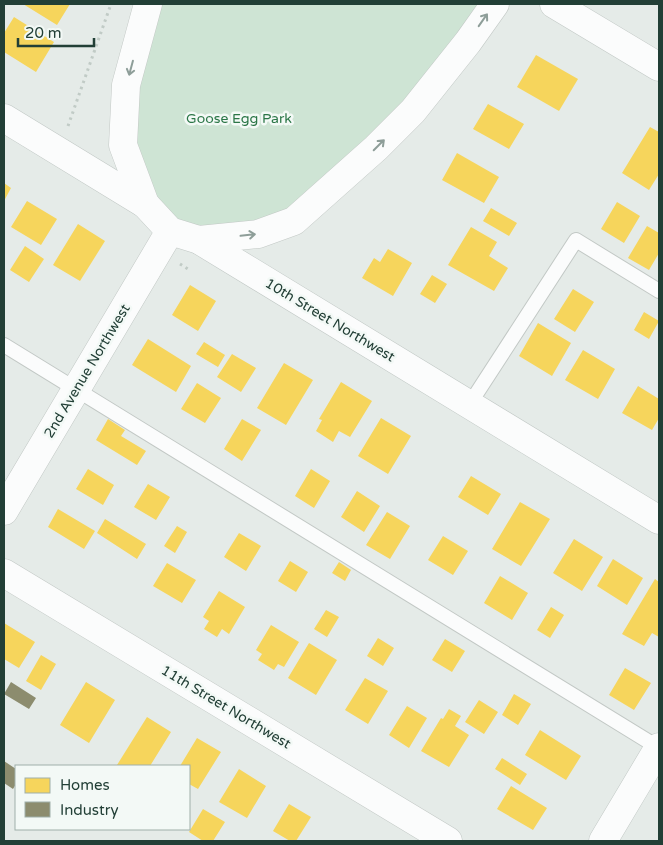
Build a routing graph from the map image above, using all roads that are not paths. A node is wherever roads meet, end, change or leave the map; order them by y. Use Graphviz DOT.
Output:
graph roads {
  1 [pos="148,4"];
  2 [pos="495,4"];
  3 [pos="554,4"];
  4 [pos="659,67"];
  5 [pos="4,118"];
  6 [pos="145,204"];
  7 [pos="170,231"];
  8 [pos="199,240"];
  9 [pos="659,291"];
  10 [pos="4,345"];
  11 [pos="76,389"];
  12 [pos="469,405"];
  13 [pos="4,511"];
  14 [pos="659,520"];
  15 [pos="4,573"];
  16 [pos="659,748"];
  17 [pos="448,841"];
  18 [pos="603,841"];
  1 -- 6 [label="street, one-way"];
  8 -- 2 [label="street, one-way"];
  3 -- 4 [label="street"];
  5 -- 6 [label="street, 10th Street Northwest"];
  6 -- 7 [label="street, 10th Street Northwest"];
  7 -- 8 [label="street, 10th Street Northwest"];
  7 -- 11 [label="street, 2nd Avenue Northwest"];
  8 -- 12 [label="street, 10th Street Northwest"];
  9 -- 12 [label="lane"];
  10 -- 11 [label="lane"];
  11 -- 13 [label="street, 2nd Avenue Northwest"];
  11 -- 16 [label="lane"];
  12 -- 14 [label="street, 10th Street Northwest"];
  15 -- 17 [label="street, 11th Street Northwest"];
  16 -- 18 [label="street"];
}
